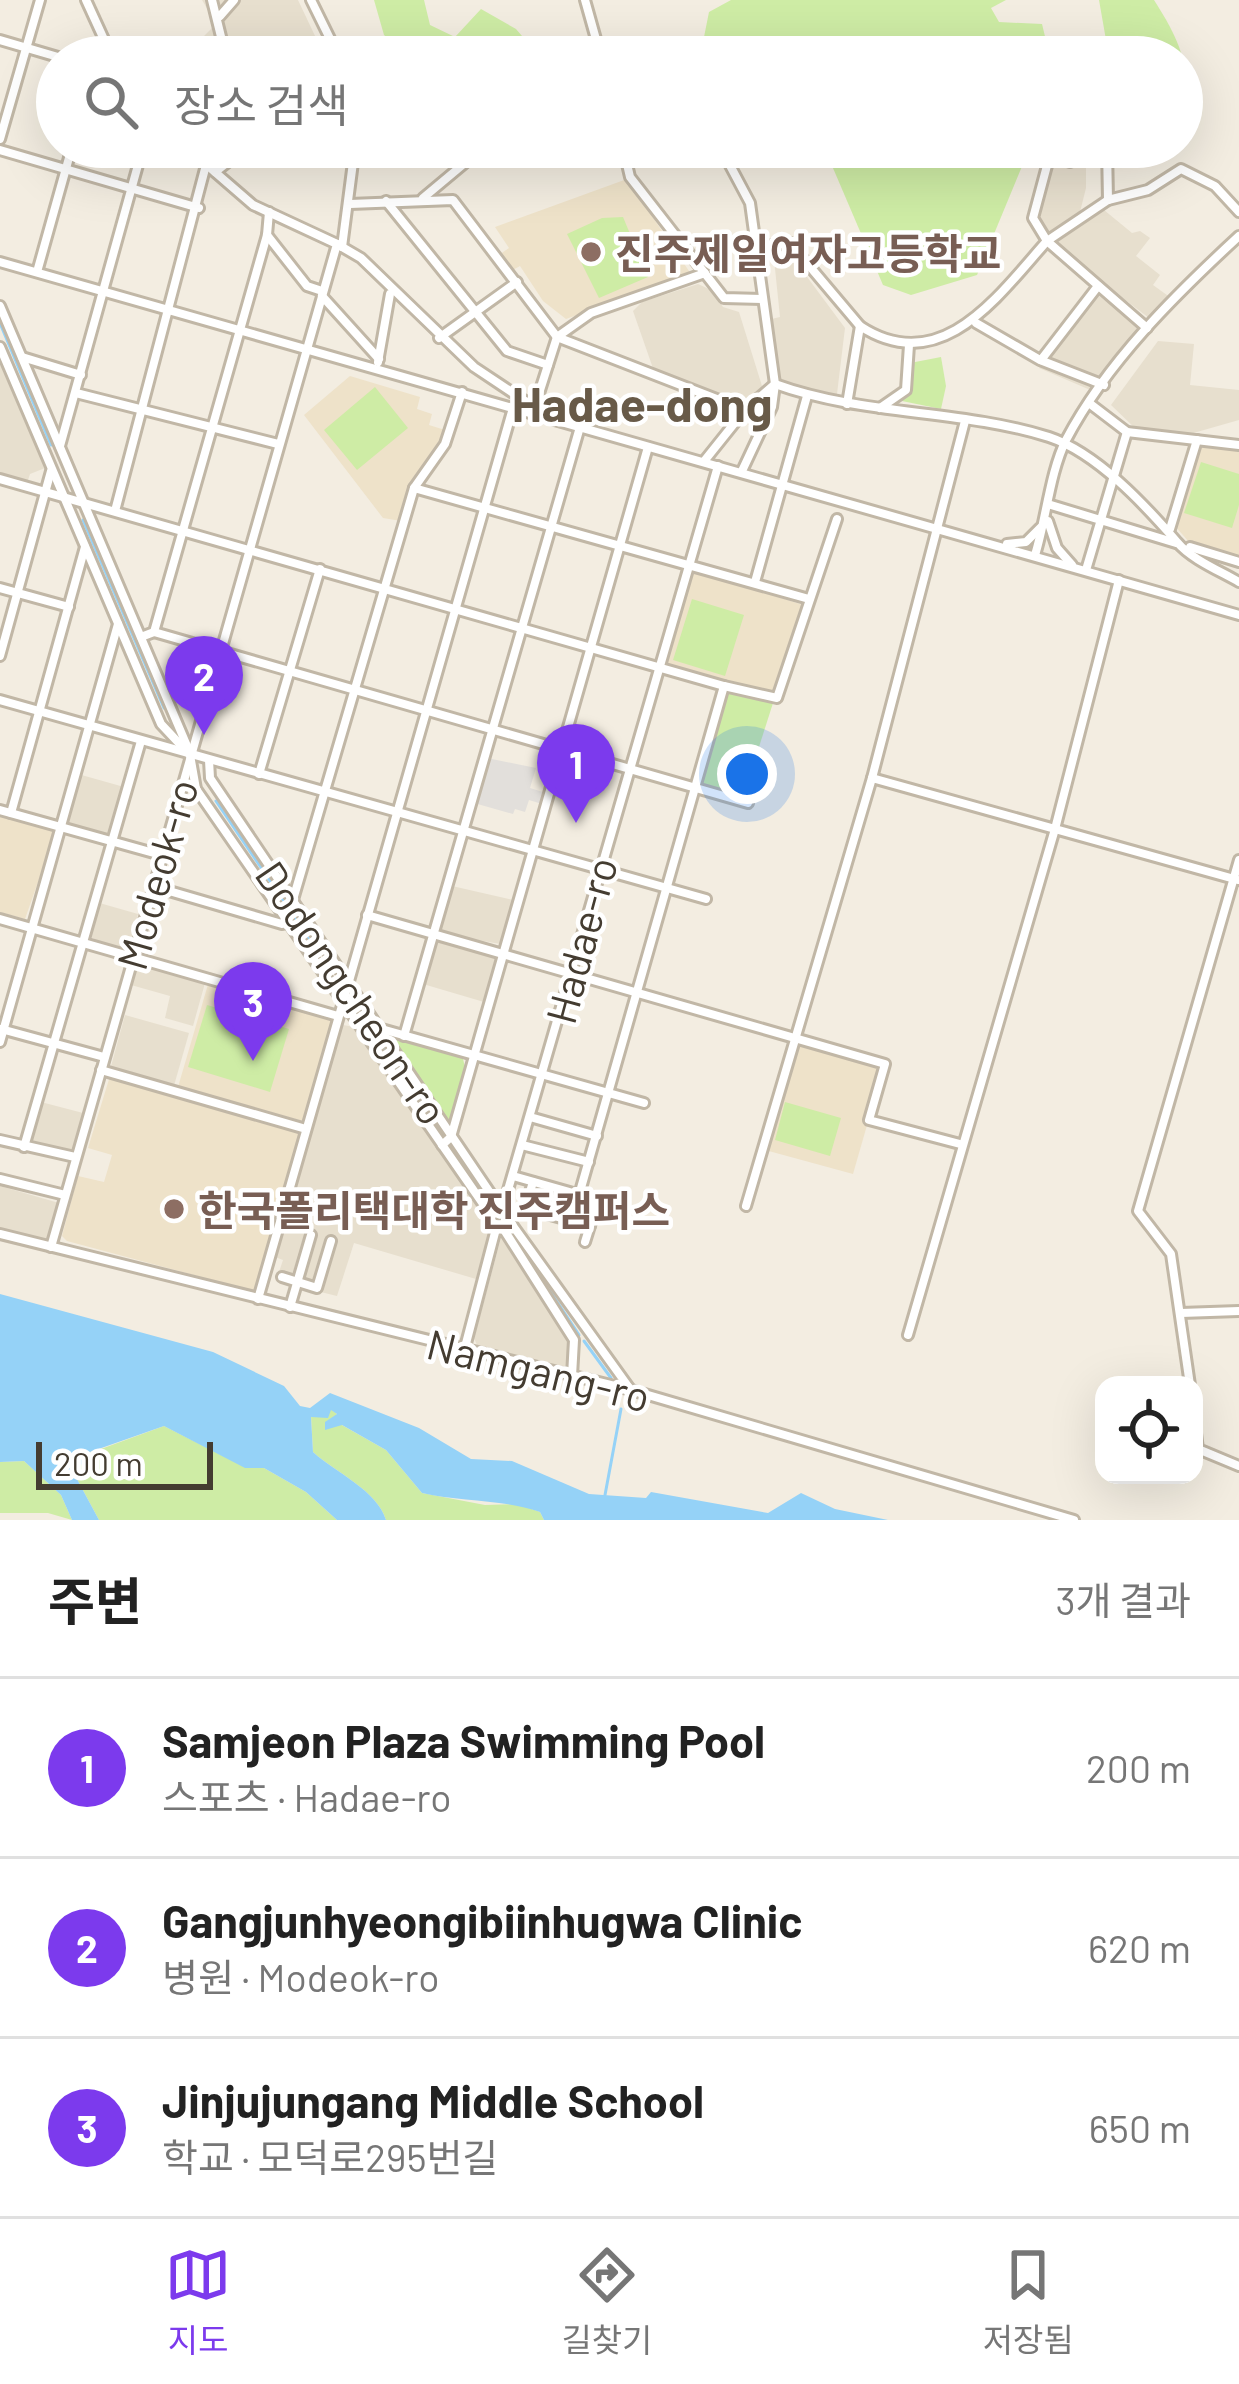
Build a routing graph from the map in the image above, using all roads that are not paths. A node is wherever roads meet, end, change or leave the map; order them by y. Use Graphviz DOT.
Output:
graph roads {
  1 [pos="40,0"];
  2 [pos="86,0"];
  3 [pos="212,0"];
  4 [pos="234,0"];
  5 [pos="311,0"];
  6 [pos="585,0"];
  7 [pos="220,16"];
  8 [pos="102,36"];
  9 [pos="219,36"];
  10 [pos="329,36"];
  11 [pos="595,36"];
  12 [pos="0,40"];
  13 [pos="27,48"];
  14 [pos="36,51"];
  15 [pos="0,140"];
  16 [pos="0,150"];
  17 [pos="36,160"];
  18 [pos="63,168"];
  19 [pos="138,168"];
  20 [pos="206,168"];
  21 [pos="210,168"];
  22 [pos="220,168"];
  23 [pos="353,168"];
  24 [pos="454,168"];
  25 [pos="628,168"];
  26 [pos="731,168"];
  27 [pos="1046,168"];
  28 [pos="1107,168"];
  29 [pos="66,169"];
  30 [pos="215,172"];
  31 [pos="133,188"];
  32 [pos="422,199"];
  33 [pos="1108,200"];
  34 [pos="386,201"];
  35 [pos="350,204"];
  36 [pos="199,208"];
  37 [pos="268,212"];
  38 [pos="1239,212"];
  39 [pos="267,235"];
  40 [pos="1239,236"];
  41 [pos="1047,241"];
  42 [pos="340,246"];
  43 [pos="756,247"];
  44 [pos="0,262"];
  45 [pos="37,272"];
  46 [pos="705,273"];
  47 [pos="517,282"];
  48 [pos="1098,286"];
  49 [pos="105,292"];
  50 [pos="391,292"];
  51 [pos="321,293"];
  52 [pos="762,299"];
  53 [pos="0,306"];
  54 [pos="171,310"];
  55 [pos="472,315"];
  56 [pos="975,323"];
  57 [pos="860,326"];
  58 [pos="1147,328"];
  59 [pos="238,329"];
  60 [pos="557,337"];
  61 [pos="439,338"];
  62 [pos="909,345"];
  63 [pos="0,347"];
  64 [pos="306,347"];
  65 [pos="22,357"];
  66 [pos="1041,360"];
  67 [pos="378,363"];
  68 [pos="548,365"];
  69 [pos="81,375"];
  70 [pos="775,384"];
  71 [pos="1104,385"];
  72 [pos="462,392"];
  73 [pos="76,393"];
  74 [pos="807,396"];
  75 [pos="1089,403"];
  76 [pos="847,404"];
  77 [pos="513,408"];
  78 [pos="879,409"];
  79 [pos="142,410"];
  80 [pos="745,410"];
  81 [pos="534,411"];
  82 [pos="964,422"];
  83 [pos="210,427"];
  84 [pos="580,427"];
  85 [pos="1127,432"];
  86 [pos="1197,440"];
  87 [pos="278,444"];
  88 [pos="1064,444"];
  89 [pos="1239,445"];
  90 [pos="60,446"];
  91 [pos="648,447"];
  92 [pos="704,460"];
  93 [pos="718,466"];
  94 [pos="51,470"];
  95 [pos="742,471"];
  96 [pos="0,479"];
  97 [pos="75,480"];
  98 [pos="1113,480"];
  99 [pos="784,482"];
  100 [pos="59,484"];
  101 [pos="415,488"];
  102 [pos="49,493"];
  103 [pos="66,498"];
  104 [pos="85,503"];
  105 [pos="1051,506"];
  106 [pos="482,507"];
  107 [pos="116,511"];
  108 [pos="91,517"];
  109 [pos="1047,517"];
  110 [pos="837,520"];
  111 [pos="1101,520"];
  112 [pos="76,524"];
  113 [pos="549,526"];
  114 [pos="934,526"];
  115 [pos="182,530"];
  116 [pos="1170,530"];
  117 [pos="994,543"];
  118 [pos="1177,544"];
  119 [pos="86,545"];
  120 [pos="619,546"];
  121 [pos="252,548"];
  122 [pos="1035,556"];
  123 [pos="1239,562"];
  124 [pos="686,565"];
  125 [pos="1072,566"];
  126 [pos="320,569"];
  127 [pos="1086,570"];
  128 [pos="1118,580"];
  129 [pos="755,583"];
  130 [pos="1239,583"];
  131 [pos="386,587"];
  132 [pos="0,588"];
  133 [pos="18,592"];
  134 [pos="809,599"];
  135 [pos="69,607"];
  136 [pos="457,607"];
  137 [pos="1239,616"];
  138 [pos="118,622"];
  139 [pos="522,627"];
  140 [pos="154,632"];
  141 [pos="142,637"];
  142 [pos="590,646"];
  143 [pos="222,650"];
  144 [pos="0,656"];
  145 [pos="658,667"];
  146 [pos="289,672"];
  147 [pos="724,686"];
  148 [pos="357,690"];
  149 [pos="0,700"];
  150 [pos="426,711"];
  151 [pos="40,712"];
  152 [pos="178,723"];
  153 [pos="162,725"];
  154 [pos="89,726"];
  155 [pos="492,729"];
  156 [pos="141,741"];
  157 [pos="560,748"];
  158 [pos="190,754"];
  159 [pos="208,760"];
  160 [pos="628,768"];
  161 [pos="259,774"];
  162 [pos="209,778"];
  163 [pos="872,778"];
  164 [pos="696,788"];
  165 [pos="196,789"];
  166 [pos="328,793"];
  167 [pos="748,802"];
  168 [pos="5,812"];
  169 [pos="398,813"];
  170 [pos="61,827"];
  171 [pos="1054,829"];
  172 [pos="464,832"];
  173 [pos="113,841"];
  174 [pos="532,849"];
  175 [pos="161,855"];
  176 [pos="1239,860"];
  177 [pos="598,869"];
  178 [pos="1237,879"];
  179 [pos="152,886"];
  180 [pos="668,887"];
  181 [pos="706,899"];
  182 [pos="294,905"];
  183 [pos="368,915"];
  184 [pos="0,919"];
  185 [pos="287,920"];
  186 [pos="31,928"];
  187 [pos="434,934"];
  188 [pos="84,943"];
  189 [pos="502,953"];
  190 [pos="132,957"];
  191 [pos="572,973"];
  192 [pos="346,984"];
  193 [pos="638,991"];
  194 [pos="342,1000"];
  195 [pos="363,1008"];
  196 [pos="338,1016"];
  197 [pos="354,1017"];
  198 [pos="377,1028"];
  199 [pos="2,1029"];
  200 [pos="404,1036"];
  201 [pos="794,1036"];
  202 [pos="0,1042"];
  203 [pos="54,1044"];
  204 [pos="473,1054"];
  205 [pos="104,1057"];
  206 [pos="101,1070"];
  207 [pos="543,1073"];
  208 [pos="610,1091"];
  209 [pos="427,1102"];
  210 [pos="644,1103"];
  211 [pos="418,1109"];
  212 [pos="530,1118"];
  213 [pos="306,1130"];
  214 [pos="597,1136"];
  215 [pos="451,1137"];
  216 [pos="0,1140"];
  217 [pos="959,1144"];
  218 [pos="442,1145"];
  219 [pos="522,1145"];
  220 [pos="24,1147"];
  221 [pos="75,1157"];
  222 [pos="589,1162"];
  223 [pos="513,1176"];
  224 [pos="0,1179"];
  225 [pos="532,1182"];
  226 [pos="65,1195"];
  227 [pos="579,1195"];
  228 [pos="598,1200"];
  229 [pos="612,1204"];
  230 [pos="501,1206"];
  231 [pos="746,1206"];
  232 [pos="490,1214"];
  233 [pos="502,1223"];
  234 [pos="590,1226"];
  235 [pos="0,1234"];
  236 [pos="311,1235"];
  237 [pos="332,1241"];
  238 [pos="585,1242"];
  239 [pos="51,1246"];
  240 [pos="282,1277"];
  241 [pos="297,1282"];
  242 [pos="258,1299"];
  243 [pos="290,1307"];
  244 [pos="1239,1311"];
  245 [pos="1181,1313"];
  246 [pos="584,1327"];
  247 [pos="571,1334"];
  248 [pos="908,1335"];
  249 [pos="464,1351"];
  250 [pos="572,1376"];
  251 [pos="1189,1376"];
  252 [pos="631,1390"];
  253 [pos="1203,1451"];
  254 [pos="1239,1466"];
  255 [pos="1074,1520"];
  1 -- 13 [label="street"];
  2 -- 8 [label="street"];
  3 -- 7 [label="street"];
  4 -- 7 [label="street"];
  5 -- 10 [label="street"];
  6 -- 11 [label="street"];
  7 -- 9 [label="street"];
  12 -- 13 [label="street"];
  13 -- 14 [label="street"];
  13 -- 15 [label="street"];
  16 -- 17 [label="street"];
  18 -- 29 [label="street"];
  19 -- 31 [label="street"];
  20 -- 36 [label="street"];
  21 -- 30 [label="street"];
  22 -- 30 [label="street"];
  23 -- 35 [label="street, Modeok-ro"];
  24 -- 32 [label="street"];
  25 -- 46 [label="street"];
  26 -- 43 [label="street"];
  27 -- 41 [label="street"];
  28 -- 33 [label="street"];
  29 -- 31 [label="street"];
  29 -- 45 [label="street"];
  30 -- 37 [label="street"];
  31 -- 36 [label="street"];
  31 -- 49 [label="street"];
  32 -- 34 [label="street"];
  32 -- 47 [label="street"];
  33 -- 38 [label="street"];
  33 -- 41 [label="street"];
  34 -- 35 [label="street"];
  34 -- 55 [label="street"];
  35 -- 42 [label="street, Modeok-ro"];
  36 -- 54 [label="street"];
  37 -- 39 [label="street"];
  37 -- 42 [label="street"];
  39 -- 51 [label="street"];
  39 -- 59 [label="street"];
  40 -- 58 [label="street"];
  41 -- 48 [label="street"];
  41 -- 56 [label="street"];
  42 -- 50 [label="street"];
  42 -- 51 [label="street, Modeok-ro"];
  43 -- 52 [label="street"];
  43 -- 57 [label="street"];
  44 -- 45 [label="street"];
  45 -- 49 [label="street"];
  46 -- 52 [label="street"];
  46 -- 60 [label="street"];
  47 -- 55 [label="street"];
  47 -- 60 [label="street"];
  48 -- 58 [label="street"];
  48 -- 66 [label="street"];
  49 -- 54 [label="street"];
  49 -- 69 [label="street"];
  50 -- 61 [label="street"];
  50 -- 67 [label="street"];
  51 -- 64 [label="street, Modeok-ro"];
  51 -- 67 [label="street"];
  52 -- 70 [label="street"];
  53 -- 65 [label="street, Dodongcheon-ro"];
  54 -- 59 [label="street"];
  54 -- 79 [label="street"];
  55 -- 61 [label="street"];
  55 -- 68 [label="street"];
  56 -- 62 [label="street"];
  56 -- 66 [label="street"];
  57 -- 62 [label="street"];
  57 -- 76 [label="street"];
  58 -- 71 [label="street"];
  59 -- 64 [label="street"];
  59 -- 83 [label="street"];
  60 -- 68 [label="street"];
  60 -- 80 [label="street"];
  61 -- 81 [label="street"];
  62 -- 78 [label="street"];
  63 -- 100 [label="street"];
  64 -- 67 [label="street"];
  64 -- 87 [label="street, Modeok-ro"];
  65 -- 69 [label="street"];
  65 -- 90 [label="street, Dodongcheon-ro"];
  66 -- 71 [label="street"];
  67 -- 72 [label="street"];
  68 -- 81 [label="street"];
  69 -- 73 [label="street"];
  70 -- 74 [label="street"];
  70 -- 80 [label="street"];
  70 -- 95 [label="street"];
  71 -- 75 [label="street"];
  72 -- 77 [label="street"];
  72 -- 101 [label="street"];
  73 -- 79 [label="street"];
  73 -- 90 [label="street"];
  74 -- 76 [label="street"];
  74 -- 99 [label="street"];
  75 -- 85 [label="street"];
  75 -- 88 [label="street"];
  76 -- 78 [label="street"];
  77 -- 81 [label="street"];
  77 -- 106 [label="street"];
  78 -- 82 [label="street"];
  79 -- 83 [label="street"];
  79 -- 107 [label="street"];
  80 -- 92 [label="street"];
  81 -- 84 [label="street"];
  82 -- 88 [label="street"];
  82 -- 114 [label="street"];
  83 -- 87 [label="street"];
  83 -- 115 [label="street"];
  84 -- 91 [label="street"];
  84 -- 113 [label="street"];
  85 -- 86 [label="street"];
  85 -- 98 [label="street"];
  86 -- 89 [label="street"];
  86 -- 116 [label="street"];
  87 -- 121 [label="street, Modeok-ro"];
  88 -- 98 [label="street"];
  88 -- 105 [label="street"];
  90 -- 97 [label="street, Dodongcheon-ro"];
  91 -- 92 [label="street"];
  91 -- 120 [label="street"];
  92 -- 93 [label="street"];
  93 -- 95 [label="street"];
  93 -- 124 [label="street, Hadae-ro"];
  94 -- 102 [label="street"];
  95 -- 99 [label="street"];
  96 -- 102 [label="street"];
  97 -- 100 [label="street"];
  97 -- 104 [label="street, Dodongcheon-ro"];
  98 -- 111 [label="street"];
  98 -- 116 [label="street"];
  99 -- 114 [label="street"];
  99 -- 129 [label="street"];
  100 -- 103 [label="street"];
  101 -- 106 [label="street"];
  101 -- 131 [label="street"];
  102 -- 103 [label="street"];
  102 -- 133 [label="street"];
  103 -- 104 [label="street"];
  103 -- 112 [label="street"];
  104 -- 107 [label="street"];
  104 -- 108 [label="street, Dodongcheon-ro"];
  105 -- 109 [label="street"];
  105 -- 111 [label="street"];
  106 -- 113 [label="street"];
  106 -- 136 [label="street"];
  107 -- 115 [label="street"];
  108 -- 112 [label="street"];
  108 -- 141 [label="street, Dodongcheon-ro"];
  109 -- 117 [label="street"];
  109 -- 122 [label="street"];
  109 -- 125 [label="street"];
  110 -- 134 [label="street"];
  111 -- 118 [label="street"];
  111 -- 127 [label="street"];
  112 -- 119 [label="street"];
  113 -- 120 [label="street"];
  113 -- 139 [label="street"];
  114 -- 117 [label="street"];
  114 -- 163 [label="street"];
  115 -- 121 [label="street"];
  115 -- 140 [label="street"];
  116 -- 118 [label="street"];
  117 -- 122 [label="street"];
  118 -- 123 [label="street"];
  118 -- 130 [label="street"];
  119 -- 135 [label="street"];
  119 -- 138 [label="street"];
  120 -- 124 [label="street"];
  120 -- 142 [label="street"];
  121 -- 126 [label="street"];
  121 -- 143 [label="street, Modeok-ro"];
  122 -- 125 [label="street"];
  124 -- 129 [label="street"];
  124 -- 145 [label="street, Hadae-ro"];
  125 -- 127 [label="street"];
  126 -- 131 [label="street"];
  126 -- 146 [label="street"];
  127 -- 128 [label="street"];
  128 -- 137 [label="street"];
  128 -- 171 [label="street"];
  129 -- 134 [label="street"];
  131 -- 136 [label="street"];
  131 -- 148 [label="street"];
  132 -- 133 [label="street"];
  133 -- 135 [label="street"];
  133 -- 144 [label="street"];
  134 -- 147 [label="street"];
  135 -- 151 [label="street"];
  136 -- 139 [label="street"];
  136 -- 150 [label="street"];
  138 -- 153 [label="street"];
  138 -- 154 [label="street"];
  139 -- 142 [label="street"];
  139 -- 155 [label="street"];
  140 -- 141 [label="street"];
  140 -- 143 [label="street"];
  141 -- 152 [label="street, Dodongcheon-ro"];
  142 -- 145 [label="street"];
  142 -- 157 [label="street"];
  143 -- 146 [label="street"];
  143 -- 158 [label="street, Modeok-ro"];
  145 -- 147 [label="street"];
  145 -- 160 [label="street, Hadae-ro"];
  146 -- 148 [label="street"];
  146 -- 161 [label="street"];
  147 -- 164 [label="street"];
  148 -- 150 [label="street"];
  148 -- 166 [label="street"];
  149 -- 151 [label="street"];
  150 -- 155 [label="street"];
  150 -- 169 [label="street"];
  151 -- 154 [label="street"];
  151 -- 168 [label="street"];
  152 -- 153 [label="street"];
  152 -- 158 [label="street, Dodongcheon-ro"];
  153 -- 158 [label="street"];
  154 -- 156 [label="street"];
  154 -- 170 [label="street"];
  155 -- 157 [label="street"];
  155 -- 172 [label="street"];
  156 -- 158 [label="street"];
  156 -- 173 [label="street"];
  157 -- 160 [label="street"];
  157 -- 174 [label="street"];
  158 -- 159 [label="street"];
  158 -- 165 [label="street, Dodongcheon-ro"];
  158 -- 175 [label="street, Modeok-ro"];
  159 -- 161 [label="street"];
  159 -- 162 [label="street"];
  160 -- 164 [label="street"];
  160 -- 177 [label="street, Hadae-ro"];
  161 -- 166 [label="street"];
  162 -- 165 [label="street"];
  162 -- 182 [label="street, Dodongcheon-ro"];
  163 -- 171 [label="street"];
  163 -- 201 [label="street"];
  164 -- 167 [label="street"];
  164 -- 180 [label="street"];
  165 -- 185 [label="street, Dodongcheon-ro"];
  166 -- 169 [label="street"];
  166 -- 182 [label="street"];
  168 -- 170 [label="street"];
  169 -- 172 [label="street"];
  169 -- 183 [label="street"];
  170 -- 173 [label="street"];
  170 -- 186 [label="street"];
  171 -- 178 [label="street"];
  171 -- 217 [label="street"];
  172 -- 174 [label="street"];
  172 -- 187 [label="street"];
  173 -- 175 [label="street"];
  173 -- 188 [label="street"];
  174 -- 177 [label="street"];
  174 -- 189 [label="street"];
  175 -- 179 [label="street, Modeok-ro"];
  176 -- 178 [label="street"];
  177 -- 180 [label="street"];
  177 -- 191 [label="street, Hadae-ro"];
  178 -- 245 [label="street"];
  179 -- 185 [label="street"];
  179 -- 190 [label="street, Modeok-ro"];
  180 -- 181 [label="street"];
  180 -- 193 [label="street"];
  182 -- 185 [label="street"];
  182 -- 192 [label="street, Dodongcheon-ro"];
  183 -- 187 [label="street"];
  183 -- 192 [label="street"];
  184 -- 186 [label="street"];
  185 -- 194 [label="street, Dodongcheon-ro"];
  186 -- 188 [label="street"];
  186 -- 199 [label="street"];
  187 -- 189 [label="street"];
  187 -- 200 [label="street"];
  188 -- 190 [label="street"];
  188 -- 203 [label="street"];
  189 -- 191 [label="street"];
  189 -- 204 [label="street"];
  190 -- 196 [label="street"];
  190 -- 205 [label="street, Modeok-ro"];
  191 -- 193 [label="street"];
  191 -- 207 [label="street, Hadae-ro"];
  192 -- 194 [label="street"];
  192 -- 195 [label="street, Dodongcheon-ro"];
  193 -- 201 [label="street"];
  193 -- 208 [label="street"];
  194 -- 196 [label="street"];
  194 -- 197 [label="street, Dodongcheon-ro"];
  195 -- 197 [label="street"];
  195 -- 198 [label="street, Dodongcheon-ro"];
  196 -- 213 [label="street"];
  197 -- 211 [label="street, Dodongcheon-ro"];
  198 -- 200 [label="street"];
  198 -- 209 [label="street, Dodongcheon-ro"];
  199 -- 202 [label="street"];
  199 -- 203 [label="street"];
  200 -- 204 [label="street"];
  201 -- 217 [label="street"];
  201 -- 231 [label="street"];
  203 -- 205 [label="street"];
  203 -- 220 [label="street"];
  204 -- 207 [label="street"];
  204 -- 215 [label="street"];
  205 -- 206 [label="street, Modeok-ro"];
  206 -- 213 [label="street"];
  206 -- 221 [label="street, Modeok-ro"];
  207 -- 208 [label="street"];
  207 -- 212 [label="street, Hadae-ro"];
  208 -- 210 [label="street"];
  208 -- 214 [label="street"];
  209 -- 211 [label="street"];
  209 -- 215 [label="street, Dodongcheon-ro"];
  211 -- 218 [label="street, Dodongcheon-ro"];
  212 -- 214 [label="street"];
  212 -- 219 [label="street, Hadae-ro"];
  213 -- 242 [label="street"];
  214 -- 222 [label="street"];
  215 -- 218 [label="street"];
  215 -- 230 [label="street, Dodongcheon-ro"];
  216 -- 220 [label="street"];
  217 -- 248 [label="street"];
  218 -- 232 [label="street, Dodongcheon-ro"];
  219 -- 222 [label="street"];
  219 -- 223 [label="street, Hadae-ro"];
  220 -- 221 [label="street"];
  221 -- 226 [label="street, Modeok-ro"];
  222 -- 227 [label="street"];
  223 -- 225 [label="street"];
  223 -- 230 [label="street, Hadae-ro"];
  224 -- 226 [label="street"];
  225 -- 227 [label="street"];
  225 -- 234 [label="street"];
  226 -- 239 [label="street, Modeok-ro"];
  227 -- 228 [label="street"];
  228 -- 229 [label="street"];
  228 -- 234 [label="street"];
  230 -- 232 [label="street"];
  230 -- 233 [label="street, Dodongcheon-ro"];
  232 -- 233 [label="street, Dodongcheon-ro"];
  233 -- 246 [label="street"];
  233 -- 247 [label="street"];
  233 -- 249 [label="street"];
  234 -- 238 [label="street"];
  235 -- 239 [label="street, Namgang-ro"];
  236 -- 241 [label="street"];
  237 -- 241 [label="street"];
  239 -- 242 [label="street, Namgang-ro"];
  240 -- 241 [label="street"];
  241 -- 243 [label="street"];
  242 -- 243 [label="street, Namgang-ro"];
  243 -- 249 [label="street, Namgang-ro"];
  244 -- 245 [label="street"];
  245 -- 251 [label="street"];
  246 -- 247 [label="street"];
  246 -- 252 [label="street"];
  247 -- 250 [label="street"];
  249 -- 250 [label="street, Namgang-ro"];
  250 -- 252 [label="street, Namgang-ro"];
  252 -- 255 [label="street, Namgang-ro"];
  253 -- 254 [label="street"];
}
